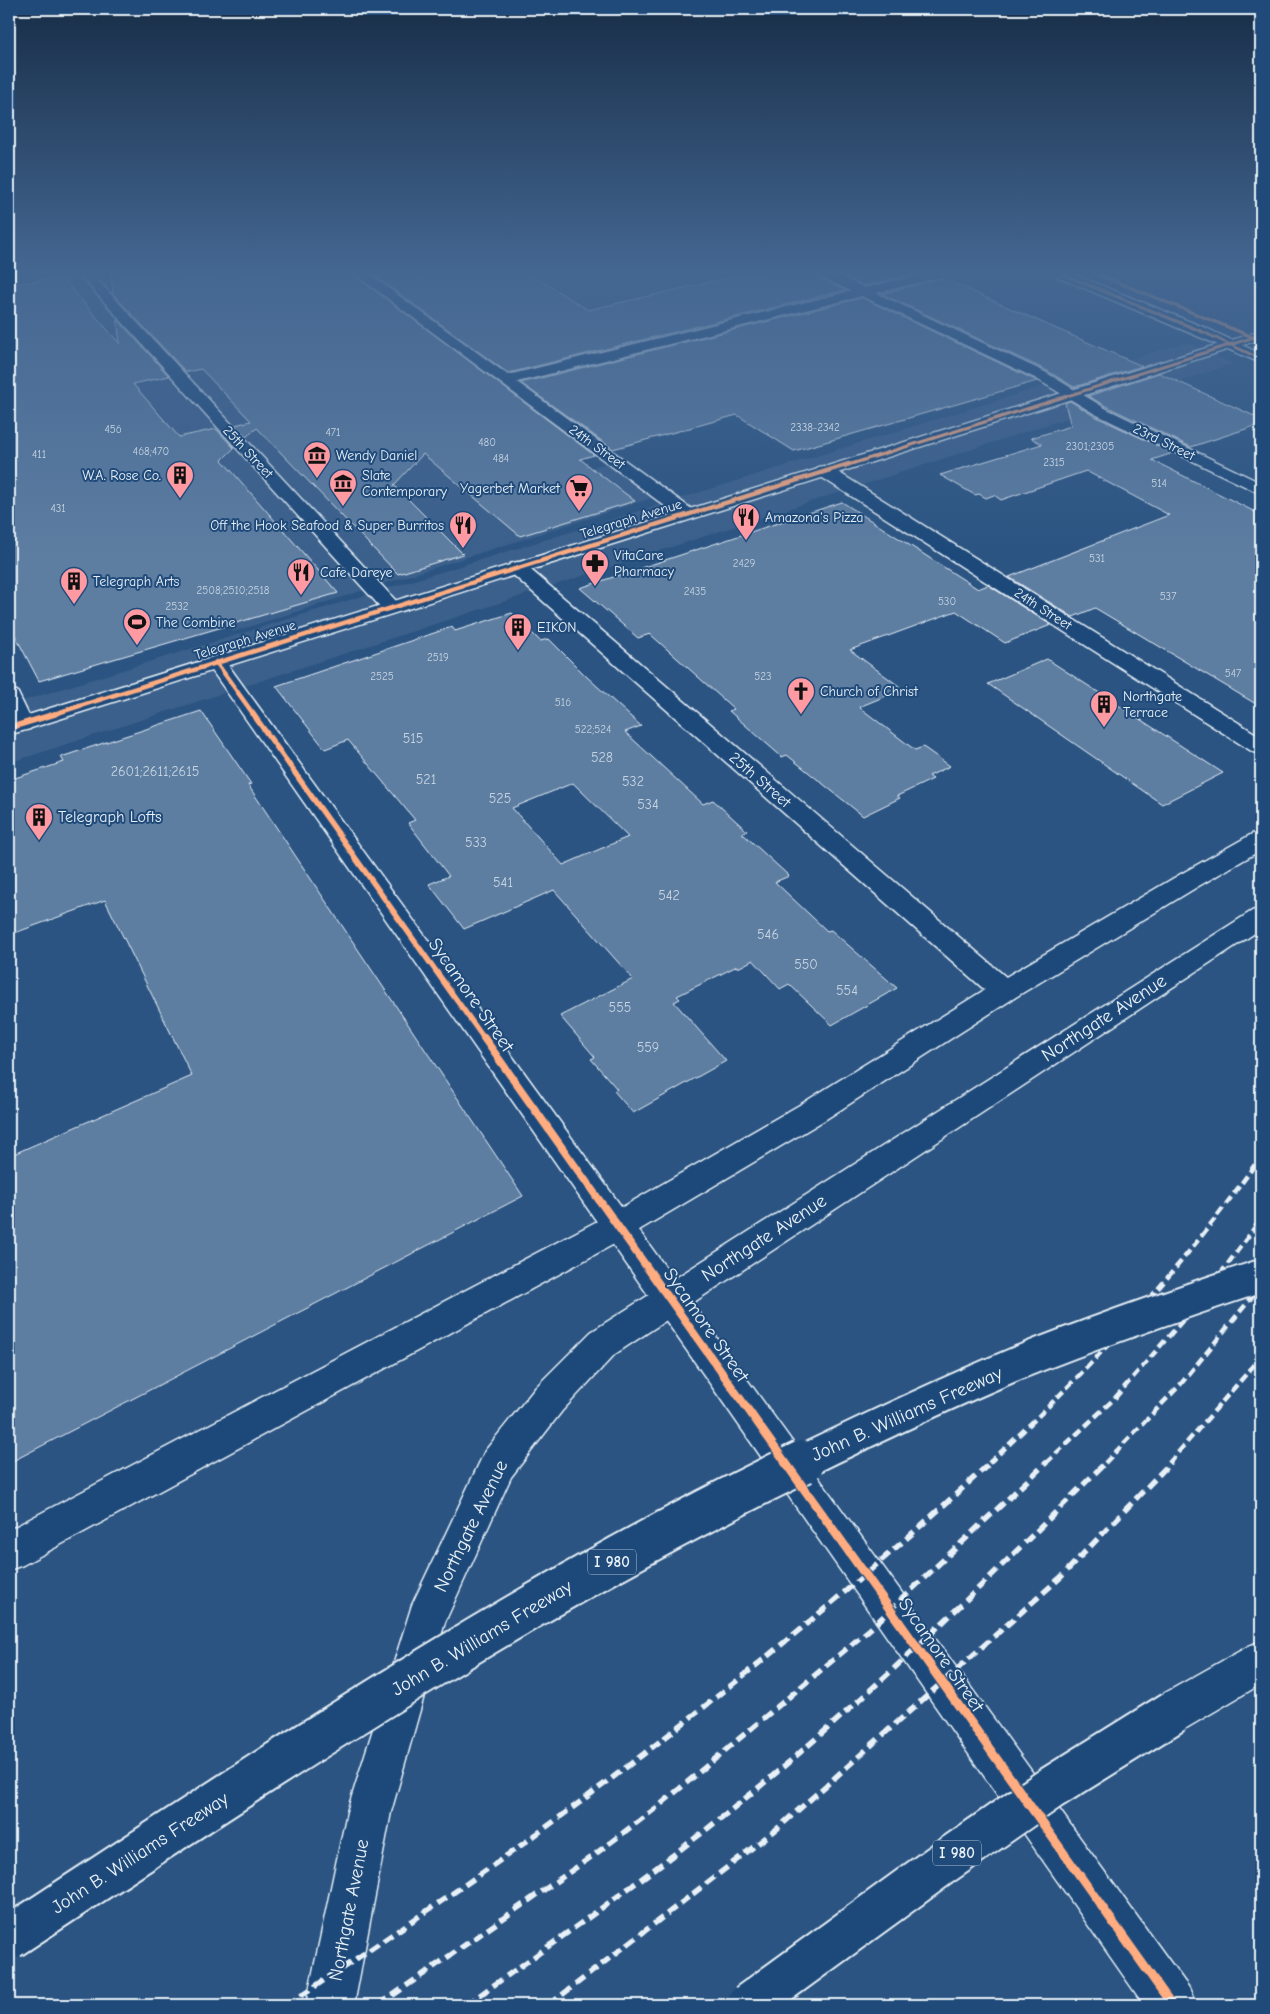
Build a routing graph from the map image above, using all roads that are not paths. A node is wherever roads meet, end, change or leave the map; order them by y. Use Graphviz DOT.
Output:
graph roads {
  1 [pos="171,368"];
  2 [pos="489,368"];
  3 [pos="554,368"];
  4 [pos="1025,368"];
  5 [pos="1156,368"];
  6 [pos="505,380"];
  7 [pos="1073,394"];
  8 [pos="824,471"];
  9 [pos="1261,489"];
  10 [pos="687,514"];
  11 [pos="517,568"];
  12 [pos="391,607"];
  13 [pos="216,662"];
  14 [pos="9,696"];
  15 [pos="16,726"];
  16 [pos="1261,747"];
  17 [pos="1261,840"];
  18 [pos="1261,917"];
  19 [pos="1004,992"];
  20 [pos="618,1226"];
  21 [pos="1261,1276"];
  22 [pos="670,1300"];
  23 [pos="9,1551"];
  24 [pos="1261,1660"];
  25 [pos="9,1938"];
  26 [pos="330,2005"];
  27 [pos="748,2005"];
  28 [pos="1172,2005"];
  1 -- 12 [label="main road, 25th Street"];
  2 -- 6 [label="main road, 24th Street"];
  3 -- 6 [label="main road"];
  4 -- 7 [label="main road, 23rd Street"];
  5 -- 7 [label="main road, Telegraph Avenue"];
  6 -- 10 [label="main road, 24th Street"];
  7 -- 8 [label="main road, Telegraph Avenue"];
  7 -- 9 [label="main road, 23rd Street"];
  8 -- 10 [label="main road, Telegraph Avenue"];
  8 -- 16 [label="main road, 24th Street"];
  10 -- 11 [label="main road, Telegraph Avenue"];
  11 -- 12 [label="main road, Telegraph Avenue"];
  11 -- 19 [label="main road, 25th Street"];
  12 -- 13 [label="main road, Telegraph Avenue"];
  13 -- 15 [label="main road, Telegraph Avenue"];
  13 -- 20 [label="main road, Sycamore Street"];
  14 -- 15 [label="main road"];
  17 -- 19 [label="main road"];
  18 -- 22 [label="main road, Northgate Avenue"];
  19 -- 20 [label="main road"];
  20 -- 22 [label="main road, Sycamore Street"];
  20 -- 23 [label="main road"];
  21 -- 25 [label="main road, John B. Williams Freeway / I 980, bridge"];
  22 -- 26 [label="main road, Northgate Avenue"];
  22 -- 28 [label="main road, Sycamore Street"];
  24 -- 27 [label="main road, I 980, bridge"];
}
